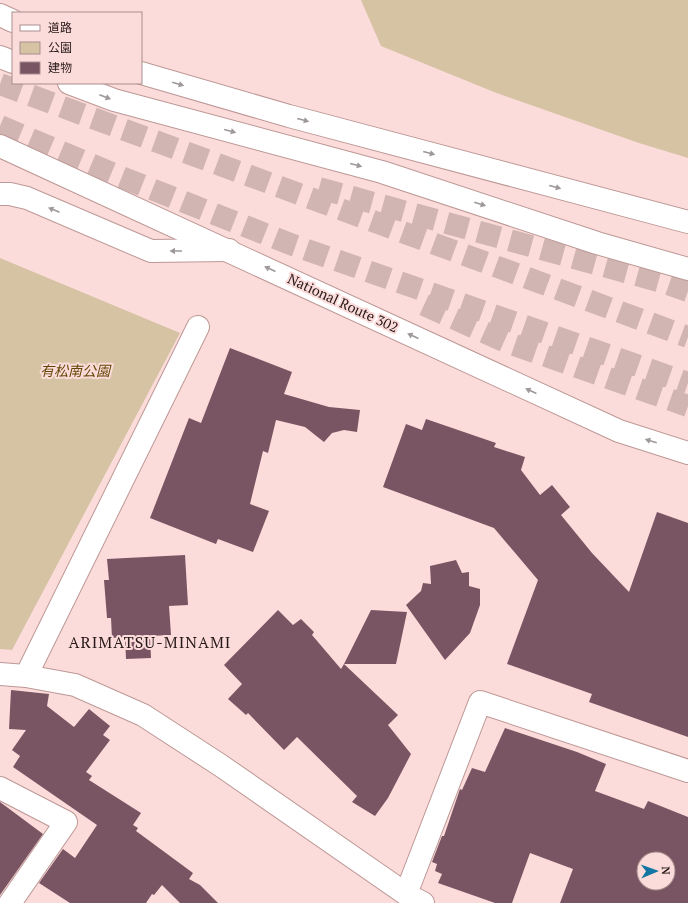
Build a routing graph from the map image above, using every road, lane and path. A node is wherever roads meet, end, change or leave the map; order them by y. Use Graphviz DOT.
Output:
graph roads {
  1 [pos="0,15"];
  2 [pos="12,21"];
  3 [pos="0,57"];
  4 [pos="12,62"];
  5 [pos="142,73"];
  6 [pos="71,84"];
  7 [pos="0,146"];
  8 [pos="0,194"];
  9 [pos="688,222"];
  10 [pos="229,250"];
  11 [pos="688,269"];
  12 [pos="198,327"];
  13 [pos="688,453"];
  14 [pos="0,674"];
  15 [pos="26,676"];
  16 [pos="688,772"];
  17 [pos="0,788"];
  18 [pos="415,898"];
  19 [pos="10,903"];
  1 -- 2 [label="main road"];
  3 -- 4 [label="main road"];
  5 -- 9 [label="main road, one-way"];
  6 -- 11 [label="main road, one-way"];
  7 -- 10 [label="main road, National Route 302"];
  10 -- 8 [label="main road, one-way"];
  13 -- 10 [label="main road, National Route 302, one-way"];
  12 -- 15 [label="main road"];
  14 -- 15 [label="main road"];
  15 -- 18 [label="main road"];
  16 -- 18 [label="main road"];
  17 -- 19 [label="main road"];
}
